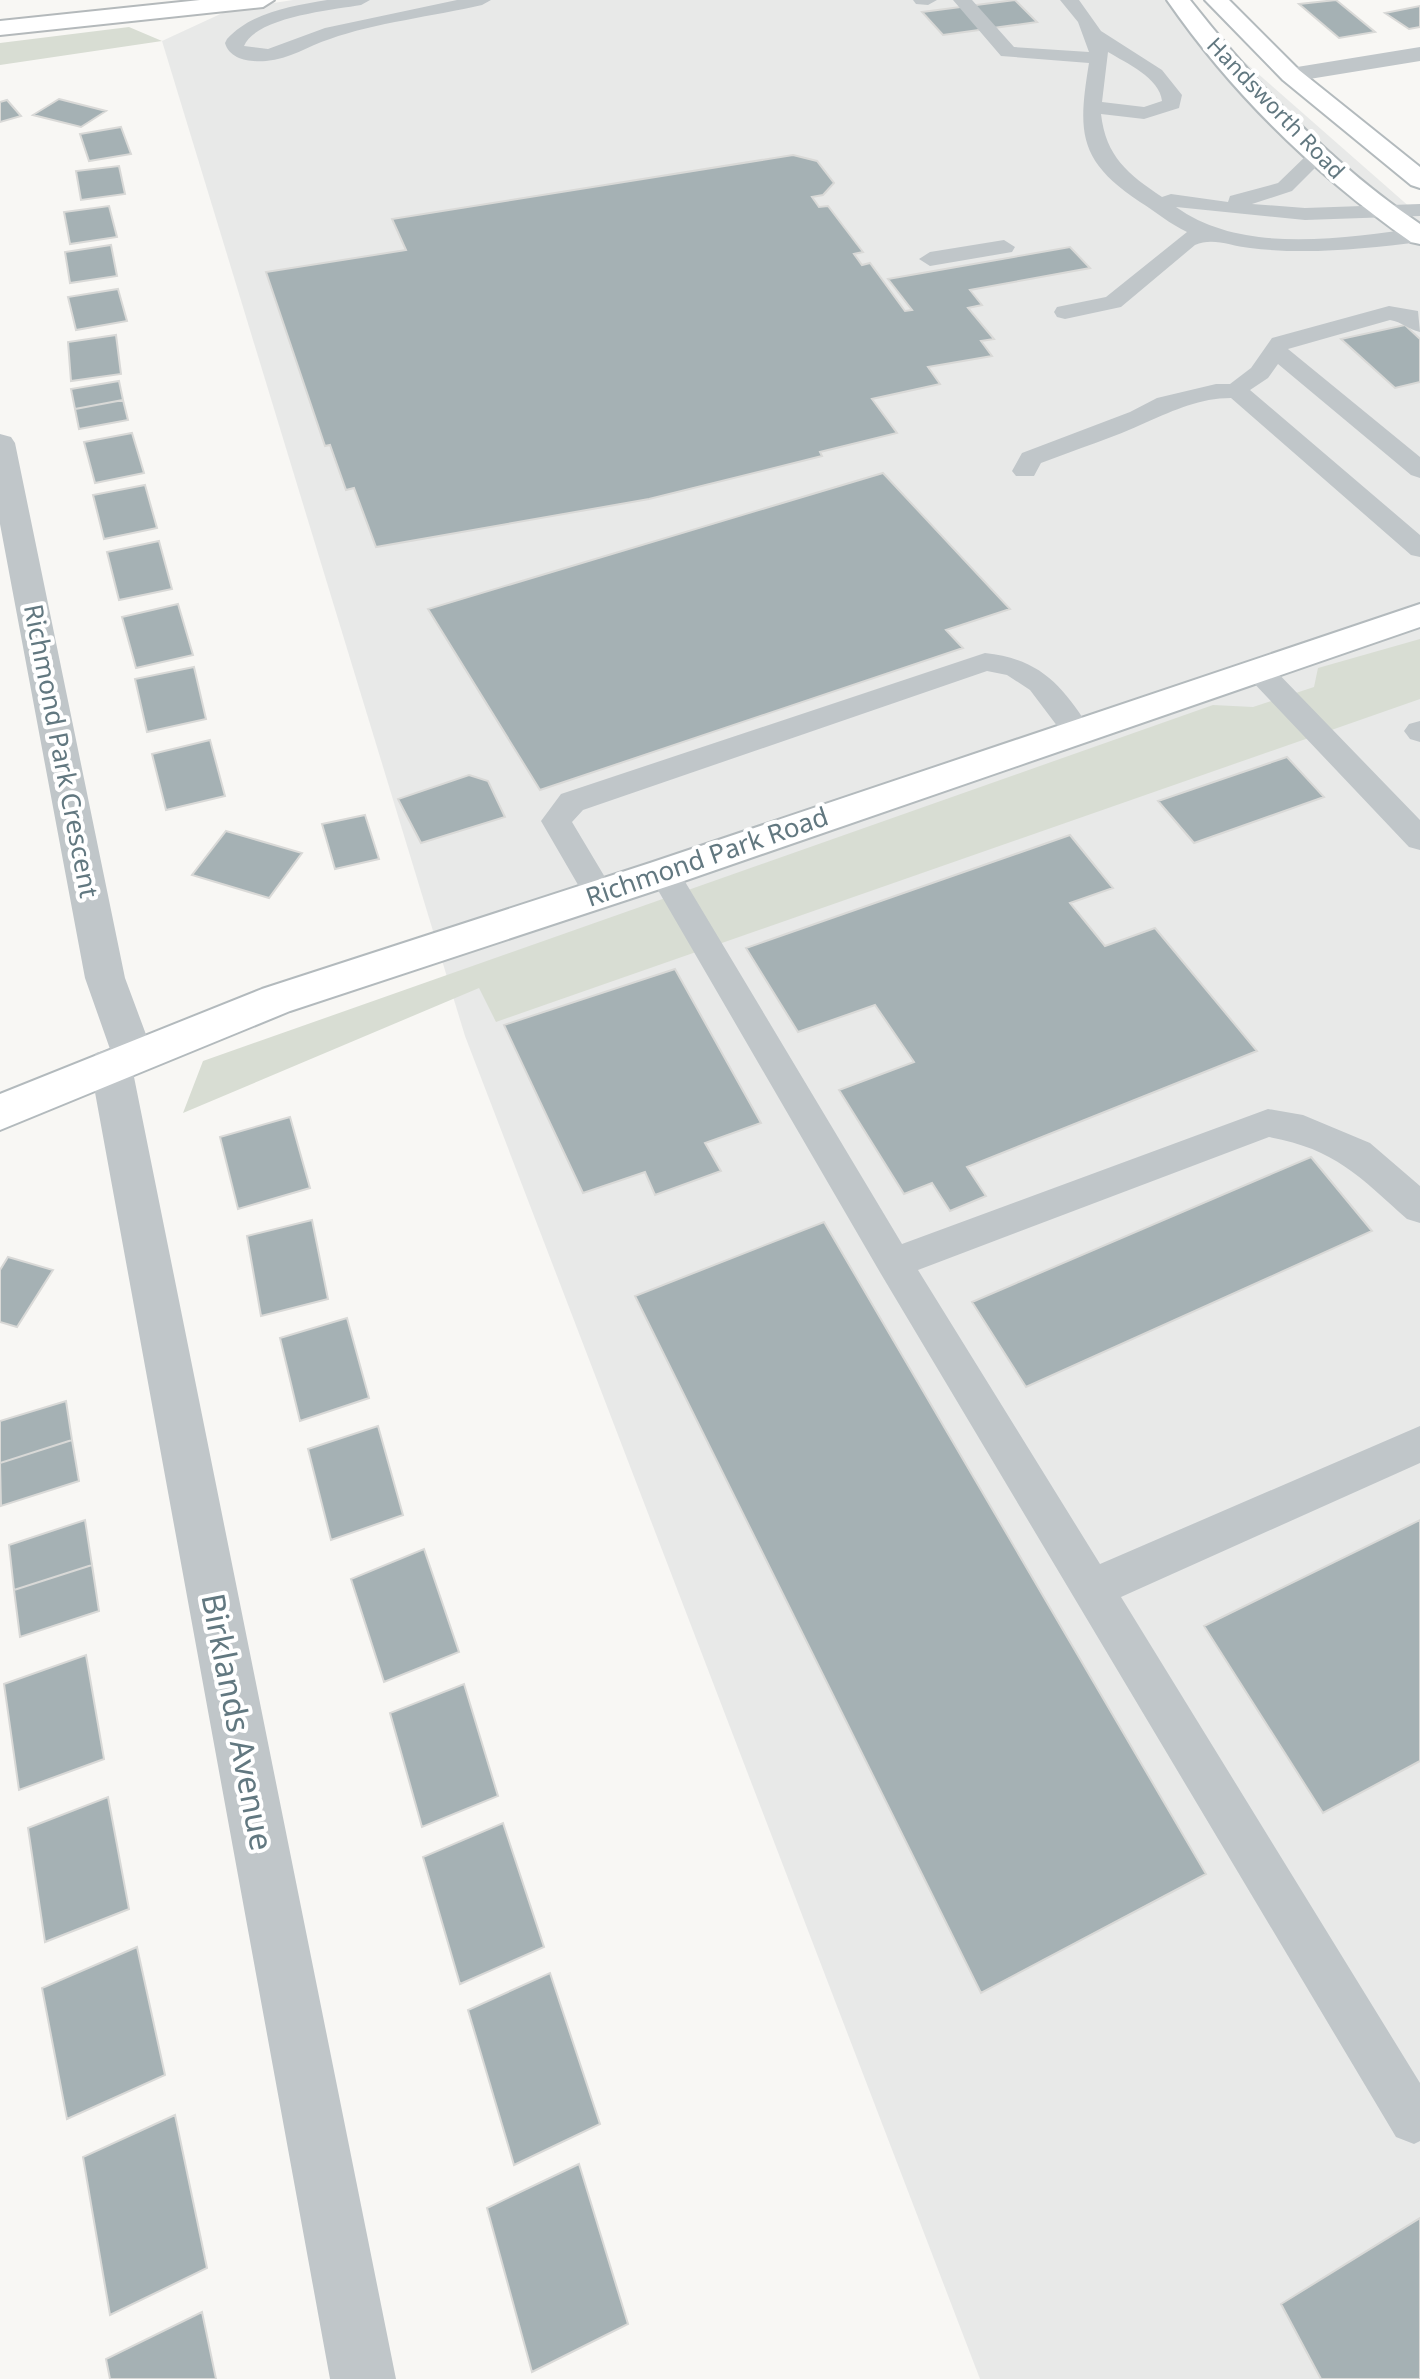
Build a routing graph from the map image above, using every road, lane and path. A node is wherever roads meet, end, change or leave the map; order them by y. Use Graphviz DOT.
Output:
graph roads {
  1 [pos="109,0"];
  2 [pos="263,0"];
  3 [pos="361,0"];
  4 [pos="482,0"];
  5 [pos="962,0"];
  6 [pos="1069,0"];
  7 [pos="1178,0"];
  8 [pos="1216,0"];
  9 [pos="0,17"];
  10 [pos="0,28"];
  11 [pos="1096,35"];
  12 [pos="1420,54"];
  13 [pos="1100,58"];
  14 [pos="1291,75"];
  15 [pos="1093,106"];
  16 [pos="1317,156"];
  17 [pos="1420,180"];
  18 [pos="1139,192"];
  19 [pos="1214,207"];
  20 [pos="1382,209"];
  21 [pos="1420,210"];
  22 [pos="1209,231"];
  23 [pos="1420,236"];
  24 [pos="1004,247"];
  25 [pos="930,259"];
  26 [pos="1065,312"];
  27 [pos="1420,325"];
  28 [pos="1275,350"];
  29 [pos="1237,391"];
  30 [pos="0,443"];
  31 [pos="1420,470"];
  32 [pos="1025,471"];
  33 [pos="1420,549"];
  34 [pos="1420,615"];
  35 [pos="1259,671"];
  36 [pos="1077,732"];
  37 [pos="1420,839"];
  38 [pos="664,873"];
  39 [pos="599,894"];
  40 [pos="122,1060"];
  41 [pos="0,1113"];
  42 [pos="1420,1208"];
  43 [pos="894,1263"];
  44 [pos="1420,1444"];
  45 [pos="1092,1589"];
  46 [pos="1414,2119"];
  47 [pos="363,2379"];
  1 -- 9 [label="main road"];
  2 -- 10 [label="main road"];
  3 -- 4 [label="lane"];
  5 -- 13 [label="lane"];
  6 -- 11 [label="lane"];
  7 -- 16 [label="main road, Handsworth Road"];
  8 -- 14 [label="main road, Handsworth Road"];
  11 -- 13 [label="lane"];
  11 -- 15 [label="lane"];
  12 -- 14 [label="street"];
  13 -- 15 [label="lane"];
  14 -- 17 [label="main road, Handsworth Road"];
  15 -- 18 [label="lane"];
  16 -- 19 [label="lane"];
  16 -- 20 [label="main road, Handsworth Road"];
  18 -- 19 [label="lane"];
  18 -- 22 [label="lane"];
  19 -- 20 [label="lane"];
  20 -- 21 [label="lane"];
  20 -- 23 [label="main road, Handsworth Road"];
  22 -- 23 [label="lane"];
  22 -- 26 [label="lane"];
  24 -- 25 [label="lane"];
  27 -- 28 [label="lane"];
  28 -- 29 [label="lane"];
  28 -- 31 [label="lane"];
  29 -- 32 [label="lane"];
  29 -- 33 [label="lane"];
  30 -- 40 [label="street, Richmond Park Crescent"];
  34 -- 35 [label="main road, Richmond Park Road"];
  35 -- 36 [label="main road, Richmond Park Road"];
  35 -- 37 [label="lane"];
  36 -- 38 [label="main road, Richmond Park Road"];
  36 -- 39 [label="lane"];
  38 -- 39 [label="main road, Richmond Park Road"];
  38 -- 43 [label="lane"];
  39 -- 40 [label="main road, Richmond Park Road"];
  40 -- 41 [label="main road, Richmond Park Road"];
  40 -- 47 [label="street, Birklands Avenue"];
  42 -- 43 [label="lane"];
  43 -- 45 [label="lane"];
  44 -- 45 [label="lane"];
  45 -- 46 [label="lane"];
}
